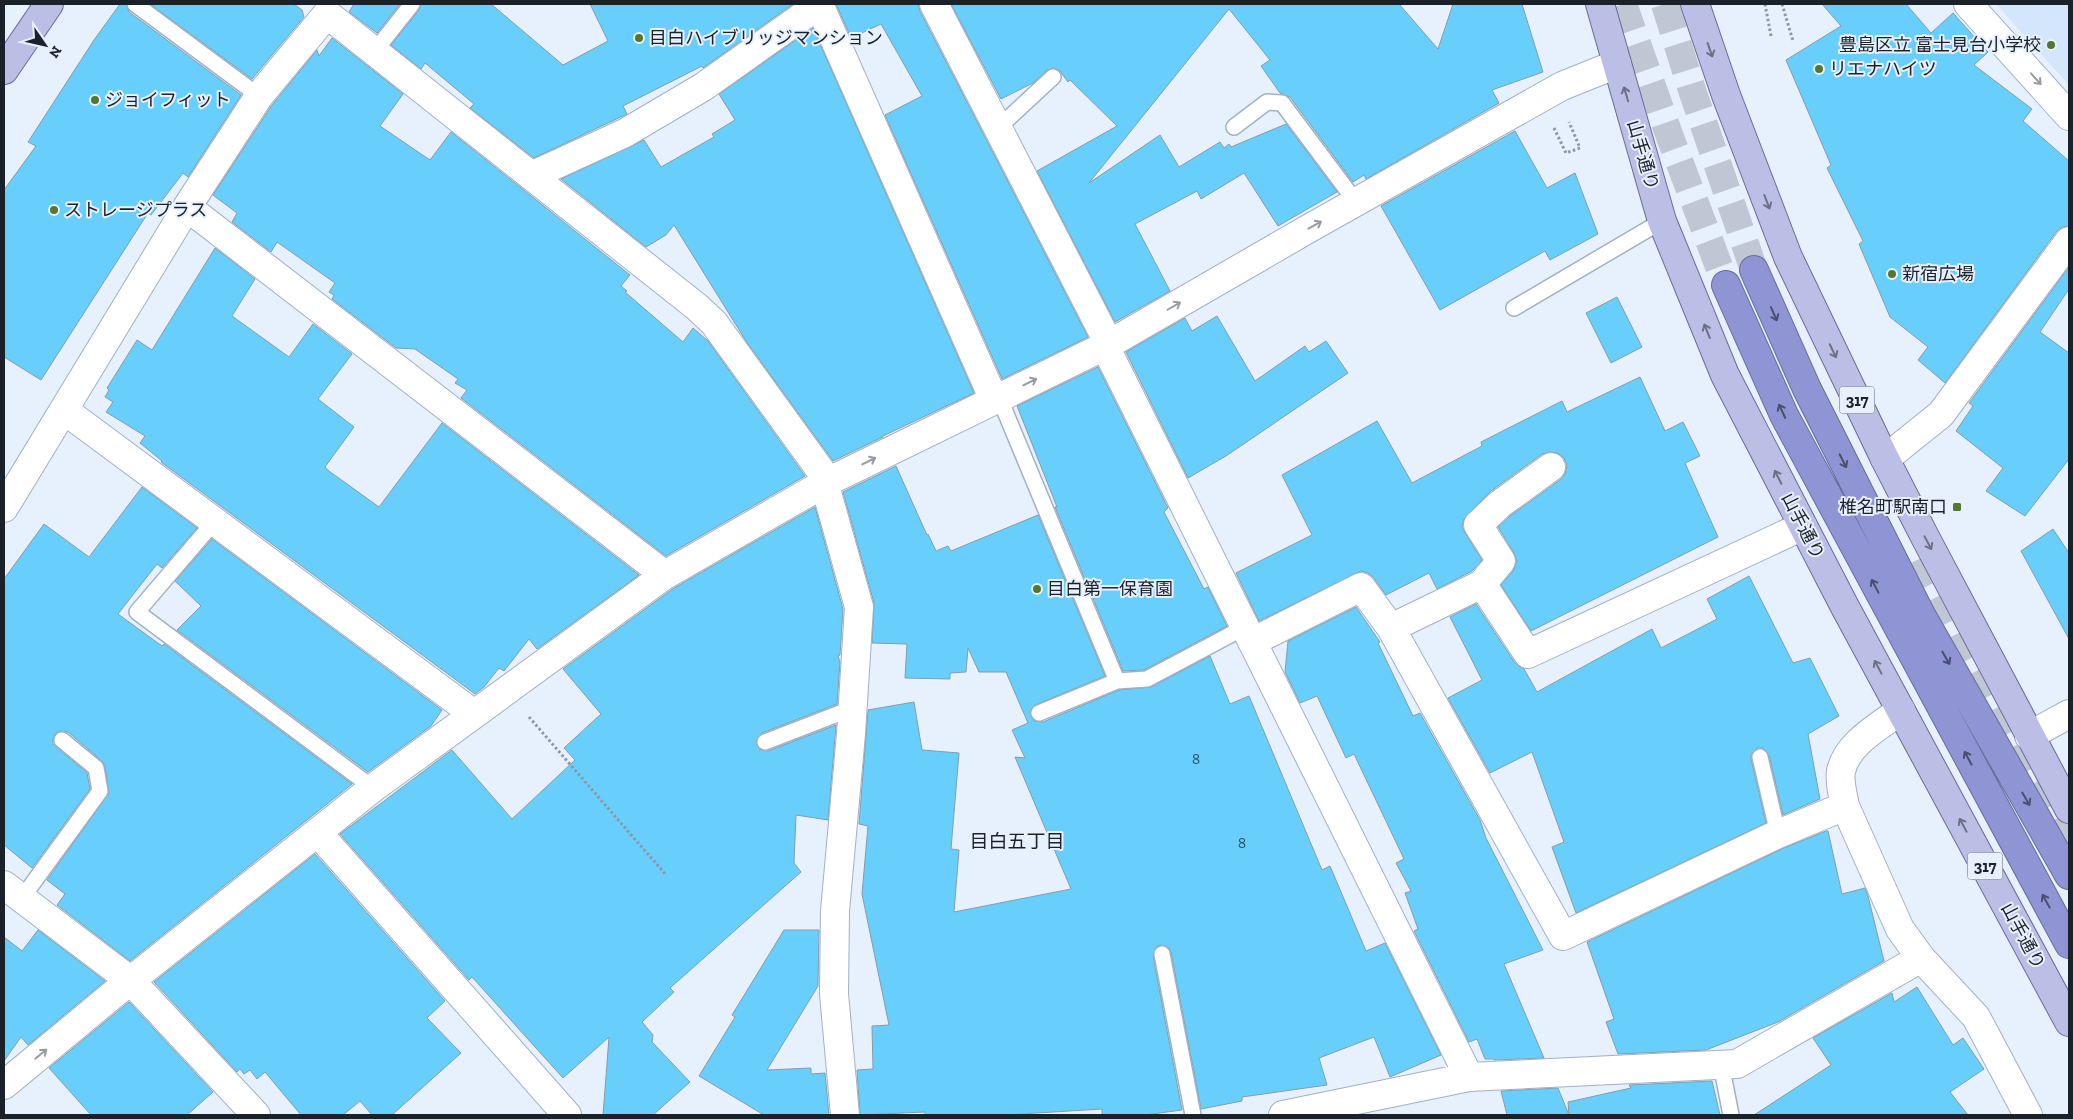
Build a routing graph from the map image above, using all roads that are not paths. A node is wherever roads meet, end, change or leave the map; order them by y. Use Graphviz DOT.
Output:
graph roads {
  1 [pos="48,4"];
  2 [pos="136,4"];
  3 [pos="412,4"];
  4 [pos="819,4"];
  5 [pos="934,4"];
  6 [pos="1600,4"];
  7 [pos="1695,4"];
  8 [pos="1968,4"];
  9 [pos="374,52"];
  10 [pos="1617,64"];
  11 [pos="4,70"];
  12 [pos="1054,76"];
  13 [pos="259,96"];
  14 [pos="2069,116"];
  15 [pos="1234,127"];
  16 [pos="998,128"];
  17 [pos="531,176"];
  18 [pos="1356,202"];
  19 [pos="187,207"];
  20 [pos="1662,221"];
  21 [pos="2069,241"];
  22 [pos="1754,270"];
  23 [pos="1726,285"];
  24 [pos="1514,308"];
  25 [pos="1107,345"];
  26 [pos="996,399"];
  27 [pos="64,410"];
  28 [pos="1885,459"];
  29 [pos="1551,467"];
  30 [pos="825,483"];
  31 [pos="4,508"];
  32 [pos="214,522"];
  33 [pos="1803,526"];
  34 [pos="665,575"];
  35 [pos="1482,584"];
  36 [pos="1391,628"];
  37 [pos="1249,634"];
  38 [pos="1117,681"];
  39 [pos="853,708"];
  40 [pos="1900,710"];
  41 [pos="1039,712"];
  42 [pos="474,714"];
  43 [pos="2069,714"];
  44 [pos="2029,736"];
  45 [pos="62,740"];
  46 [pos="765,742"];
  47 [pos="1760,757"];
  48 [pos="374,788"];
  49 [pos="1845,806"];
  50 [pos="2069,809"];
  51 [pos="318,833"];
  52 [pos="1778,834"];
  53 [pos="2069,875"];
  54 [pos="13,891"];
  55 [pos="2069,944"];
  56 [pos="1162,954"];
  57 [pos="1921,958"];
  58 [pos="131,980"];
  59 [pos="2069,1022"];
  60 [pos="1722,1064"];
  61 [pos="1469,1076"];
  62 [pos="4,1085"];
  63 [pos="1298,1114"];
  64 [pos="256,1115"];
  65 [pos="567,1115"];
  66 [pos="844,1115"];
  67 [pos="1193,1115"];
  68 [pos="1731,1115"];
  69 [pos="2028,1115"];
  1 -- 11 [label="main road"];
  2 -- 13 [label="lane"];
  3 -- 9 [label="lane"];
  4 -- 17 [label="street"];
  4 -- 26 [label="street"];
  5 -- 16 [label="street"];
  6 -- 10 [label="main road, 山手通り / 317"];
  7 -- 28 [label="main road, 317, one-way"];
  8 -- 14 [label="street, one-way"];
  9 -- 13 [label="street"];
  9 -- 17 [label="street"];
  10 -- 18 [label="street"];
  20 -- 10 [label="main road, 山手通り / 317, one-way"];
  12 -- 16 [label="lane"];
  13 -- 19 [label="street"];
  15 -- 18 [label="lane"];
  16 -- 25 [label="street"];
  17 -- 30 [label="street"];
  25 -- 18 [label="street, one-way"];
  19 -- 27 [label="street"];
  19 -- 34 [label="street"];
  20 -- 24 [label="lane"];
  33 -- 20 [label="main road, 山手通り / 317, one-way"];
  21 -- 28 [label="street"];
  22 -- 53 [label="highway, one-way"];
  55 -- 23 [label="highway, one-way"];
  26 -- 25 [label="street, one-way"];
  25 -- 37 [label="street"];
  30 -- 26 [label="street, one-way"];
  26 -- 38 [label="lane"];
  27 -- 31 [label="street"];
  27 -- 32 [label="street"];
  28 -- 44 [label="main road, 317, one-way"];
  29 -- 35 [label="street"];
  30 -- 34 [label="street"];
  30 -- 39 [label="street"];
  32 -- 42 [label="street"];
  32 -- 48 [label="lane"];
  33 -- 35 [label="street"];
  40 -- 33 [label="main road, 山手通り / 317, one-way"];
  34 -- 42 [label="street"];
  35 -- 36 [label="street"];
  36 -- 37 [label="street"];
  36 -- 52 [label="street"];
  37 -- 38 [label="lane"];
  37 -- 61 [label="street"];
  38 -- 41 [label="lane"];
  39 -- 46 [label="lane"];
  39 -- 66 [label="street"];
  40 -- 49 [label="street"];
  59 -- 40 [label="main road, 山手通り / 317, one-way"];
  42 -- 48 [label="street"];
  43 -- 44 [label="street"];
  44 -- 50 [label="main road, 317"];
  45 -- 54 [label="lane"];
  47 -- 52 [label="lane"];
  48 -- 51 [label="street"];
  49 -- 52 [label="street"];
  49 -- 57 [label="street"];
  51 -- 58 [label="street"];
  51 -- 65 [label="street"];
  54 -- 58 [label="street"];
  56 -- 67 [label="lane"];
  57 -- 60 [label="street"];
  57 -- 69 [label="street"];
  62 -- 58 [label="street, one-way"];
  58 -- 64 [label="street"];
  60 -- 61 [label="street"];
  60 -- 68 [label="lane"];
  61 -- 63 [label="street"];
}
